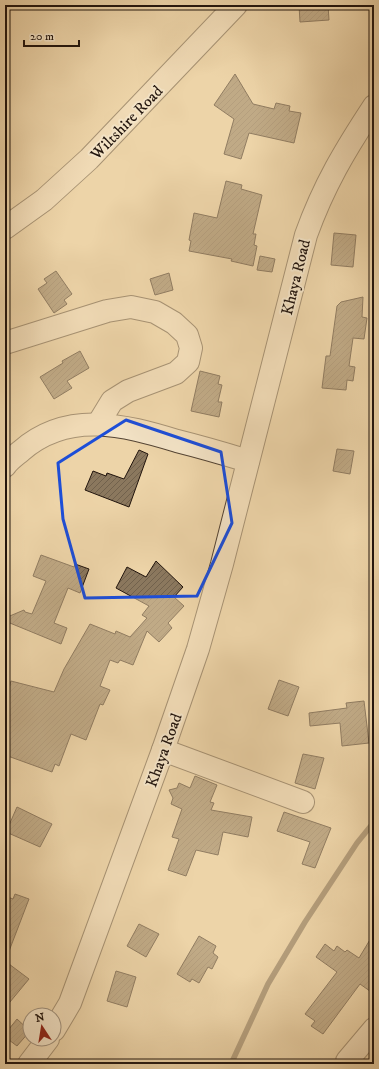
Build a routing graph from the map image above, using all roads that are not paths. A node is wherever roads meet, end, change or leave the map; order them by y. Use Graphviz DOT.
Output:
graph roads {
  1 [pos="236,5"];
  2 [pos="374,106"];
  3 [pos="5,228"];
  4 [pos="5,343"];
  5 [pos="98,424"];
  6 [pos="248,461"];
  7 [pos="5,466"];
  8 [pos="163,750"];
  9 [pos="303,802"];
  10 [pos="62,1016"];
  11 [pos="368,1036"];
  12 [pos="42,1047"];
  13 [pos="347,1061"];
  14 [pos="29,1064"];
  1 -- 3 [label="street, Wiltshire Road"];
  2 -- 6 [label="street, Khaya Road"];
  4 -- 5 [label="street"];
  5 -- 6 [label="street"];
  5 -- 7 [label="street"];
  6 -- 8 [label="street, Khaya Road"];
  8 -- 9 [label="street"];
  8 -- 10 [label="street, Khaya Road"];
  11 -- 13 [label="street"];
  12 -- 14 [label="street"];
}
